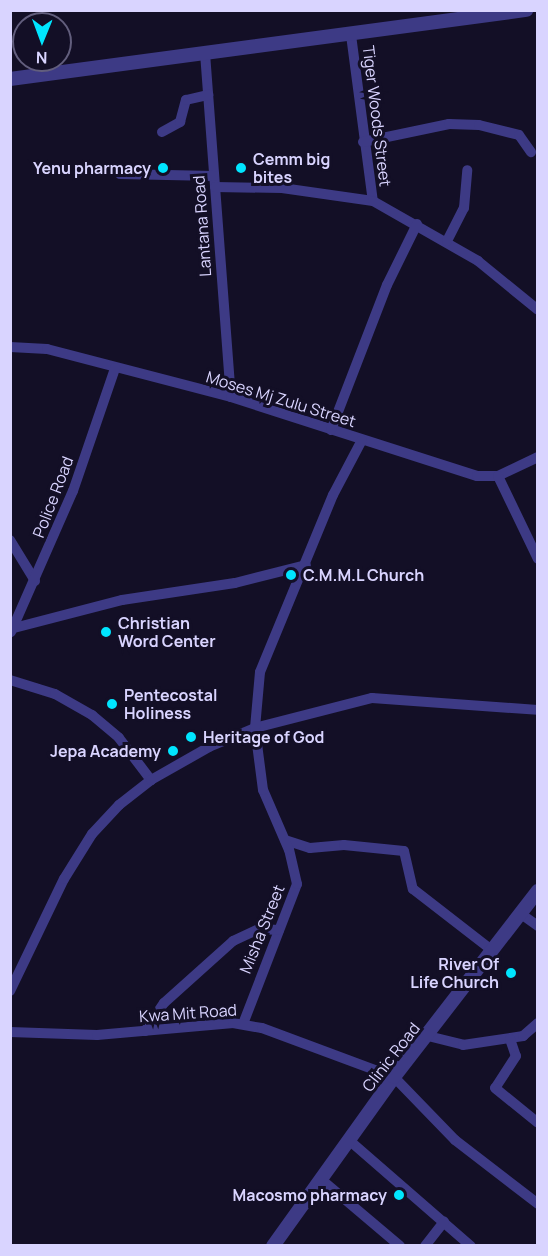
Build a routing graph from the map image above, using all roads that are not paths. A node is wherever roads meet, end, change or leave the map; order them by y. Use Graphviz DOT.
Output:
graph roads {
  1 [pos="526,10"];
  2 [pos="351,35"];
  3 [pos="205,53"];
  4 [pos="10,79"];
  5 [pos="208,95"];
  6 [pos="162,132"];
  7 [pos="363,142"];
  8 [pos="531,152"];
  9 [pos="467,170"];
  10 [pos="120,174"];
  11 [pos="215,181"];
  12 [pos="373,201"];
  13 [pos="417,224"];
  14 [pos="447,241"];
  15 [pos="537,310"];
  16 [pos="10,347"];
  17 [pos="116,368"];
  18 [pos="231,397"];
  19 [pos="331,430"];
  20 [pos="362,440"];
  21 [pos="537,457"];
  22 [pos="498,476"];
  23 [pos="10,540"];
  24 [pos="537,559"];
  25 [pos="306,565"];
  26 [pos="35,581"];
  27 [pos="12,631"];
  28 [pos="10,680"];
  29 [pos="537,710"];
  30 [pos="255,728"];
  31 [pos="151,780"];
  32 [pos="285,840"];
  33 [pos="537,891"];
  34 [pos="521,914"];
  35 [pos="537,926"];
  36 [pos="279,930"];
  37 [pos="493,951"];
  38 [pos="10,991"];
  39 [pos="243,1024"];
  40 [pos="536,1028"];
  41 [pos="145,1031"];
  42 [pos="10,1032"];
  43 [pos="428,1036"];
  44 [pos="510,1039"];
  45 [pos="394,1077"];
  46 [pos="537,1123"];
  47 [pos="350,1141"];
  48 [pos="322,1180"];
  49 [pos="537,1204"];
  50 [pos="444,1222"];
  51 [pos="273,1245"];
  52 [pos="400,1245"];
  53 [pos="425,1245"];
  54 [pos="471,1245"];
  1 -- 2 [label="street"];
  2 -- 3 [label="street"];
  2 -- 7 [label="street, Tiger Woods Street"];
  3 -- 4 [label="street"];
  3 -- 5 [label="street, Lantana Road"];
  5 -- 6 [label="street"];
  5 -- 11 [label="street, Lantana Road"];
  7 -- 8 [label="street"];
  7 -- 12 [label="street, Tiger Woods Street"];
  9 -- 14 [label="street"];
  10 -- 11 [label="street"];
  11 -- 12 [label="street"];
  11 -- 18 [label="street, Lantana Road"];
  12 -- 13 [label="street"];
  13 -- 14 [label="street"];
  13 -- 19 [label="street"];
  14 -- 15 [label="street"];
  16 -- 17 [label="street, Moses Mj Zulu Street"];
  17 -- 18 [label="street, Moses Mj Zulu Street"];
  17 -- 26 [label="street, Police Road"];
  18 -- 19 [label="street, Moses Mj Zulu Street"];
  19 -- 20 [label="street, Moses Mj Zulu Street"];
  20 -- 22 [label="street, Moses Mj Zulu Street"];
  20 -- 25 [label="street, Misha Street"];
  21 -- 22 [label="street"];
  22 -- 24 [label="street"];
  23 -- 26 [label="street"];
  25 -- 27 [label="street"];
  25 -- 30 [label="street, Misha Street"];
  26 -- 27 [label="street, Police Road"];
  28 -- 31 [label="street"];
  29 -- 30 [label="street"];
  30 -- 31 [label="street"];
  30 -- 32 [label="street, Misha Street"];
  31 -- 38 [label="street"];
  32 -- 36 [label="street, Misha Street"];
  32 -- 37 [label="street"];
  33 -- 34 [label="street, Clinic Road"];
  34 -- 35 [label="street"];
  34 -- 37 [label="street, Clinic Road"];
  36 -- 39 [label="street, Misha Street"];
  36 -- 41 [label="street"];
  37 -- 43 [label="street, Clinic Road"];
  39 -- 41 [label="street, Kwa Mit Road"];
  39 -- 45 [label="street, Kwa Mit Road"];
  40 -- 44 [label="street"];
  41 -- 42 [label="street, Kwa Mit Road"];
  43 -- 44 [label="street"];
  43 -- 45 [label="street, Clinic Road"];
  44 -- 46 [label="street"];
  45 -- 47 [label="street, Clinic Road"];
  45 -- 49 [label="street"];
  47 -- 48 [label="street, Clinic Road"];
  47 -- 50 [label="street"];
  48 -- 51 [label="street, Clinic Road"];
  48 -- 52 [label="street"];
  50 -- 53 [label="street"];
  50 -- 54 [label="street"];
}
